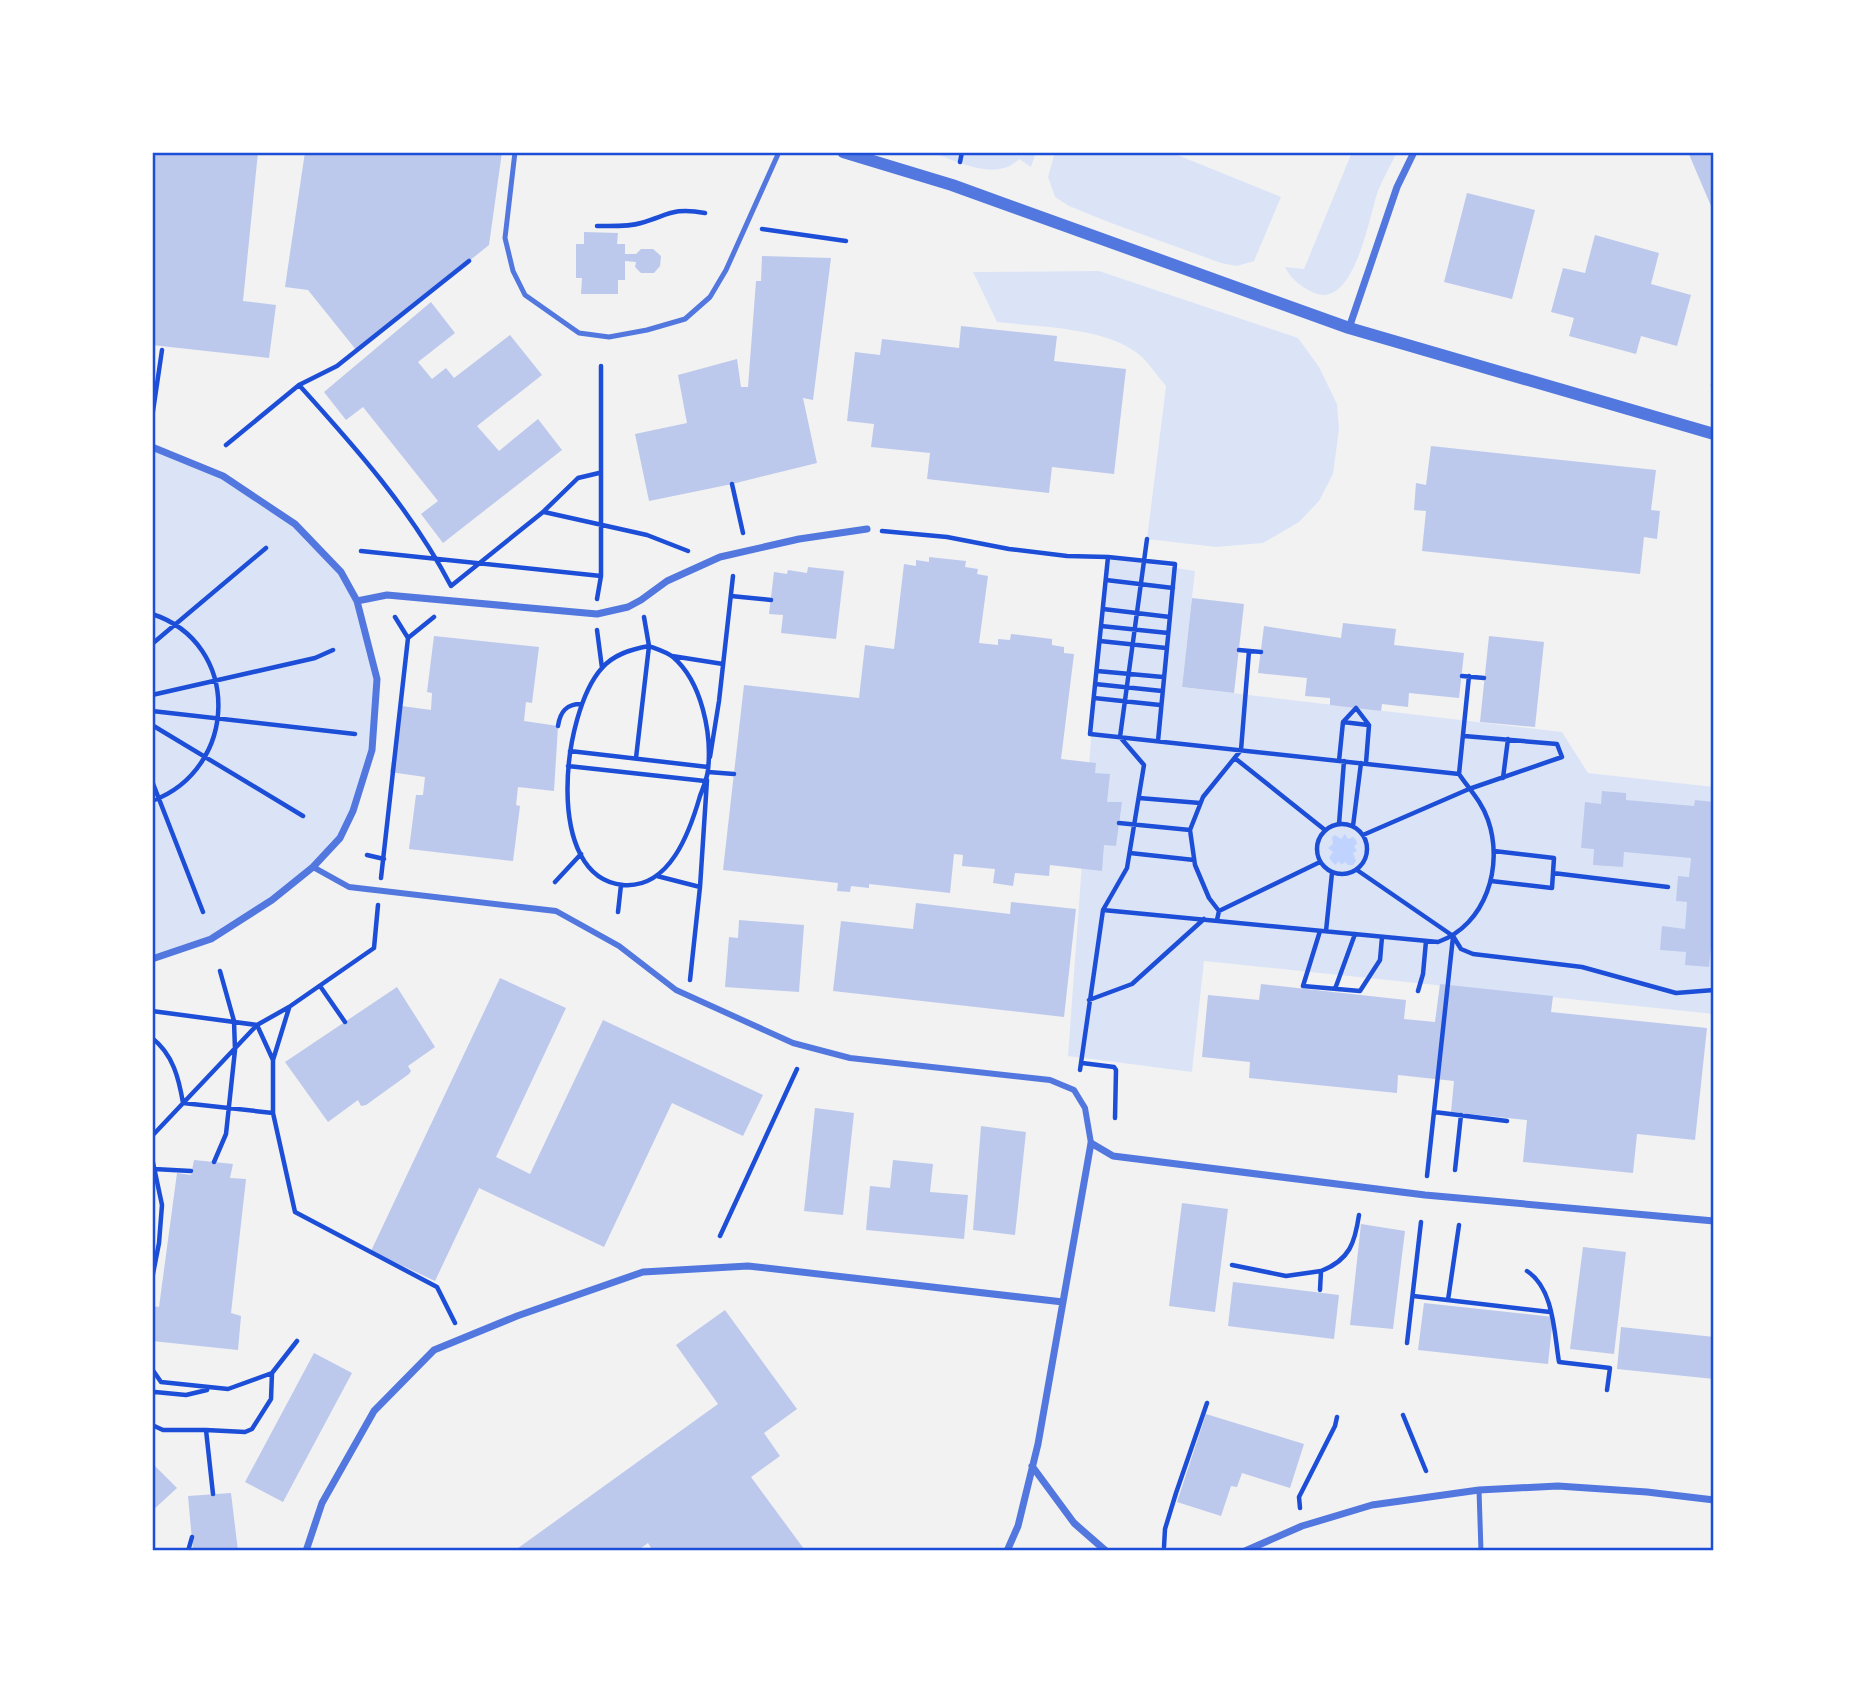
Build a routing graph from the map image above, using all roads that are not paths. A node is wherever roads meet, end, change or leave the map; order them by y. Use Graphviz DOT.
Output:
graph roads {
  1 [pos="515,152"];
  2 [pos="779,152"];
  3 [pos="843,152"];
  4 [pos="1414,152"];
  5 [pos="1349,328"];
  6 [pos="1714,434"];
  7 [pos="152,447"];
  8 [pos="867,529"];
  9 [pos="357,601"];
  10 [pos="313,867"];
  11 [pos="152,959"];
  12 [pos="1091,1143"];
  13 [pos="1714,1221"];
  14 [pos="1063,1302"];
  15 [pos="1032,1466"];
  16 [pos="1479,1490"];
  17 [pos="1714,1500"];
  18 [pos="306,1551"];
  19 [pos="1007,1551"];
  20 [pos="1106,1551"];
  21 [pos="1245,1551"];
  22 [pos="1480,1551"];
  1 -- 2 [label="lane"];
  3 -- 5 [label="street"];
  4 -- 5 [label="street"];
  5 -- 6 [label="street"];
  7 -- 9 [label="street"];
  8 -- 9 [label="street"];
  9 -- 10 [label="street"];
  10 -- 11 [label="street"];
  10 -- 12 [label="street"];
  12 -- 13 [label="street"];
  12 -- 14 [label="street"];
  14 -- 15 [label="street"];
  14 -- 18 [label="street"];
  15 -- 19 [label="street"];
  15 -- 20 [label="street"];
  16 -- 17 [label="street"];
  16 -- 21 [label="street"];
  16 -- 22 [label="lane"];
}
